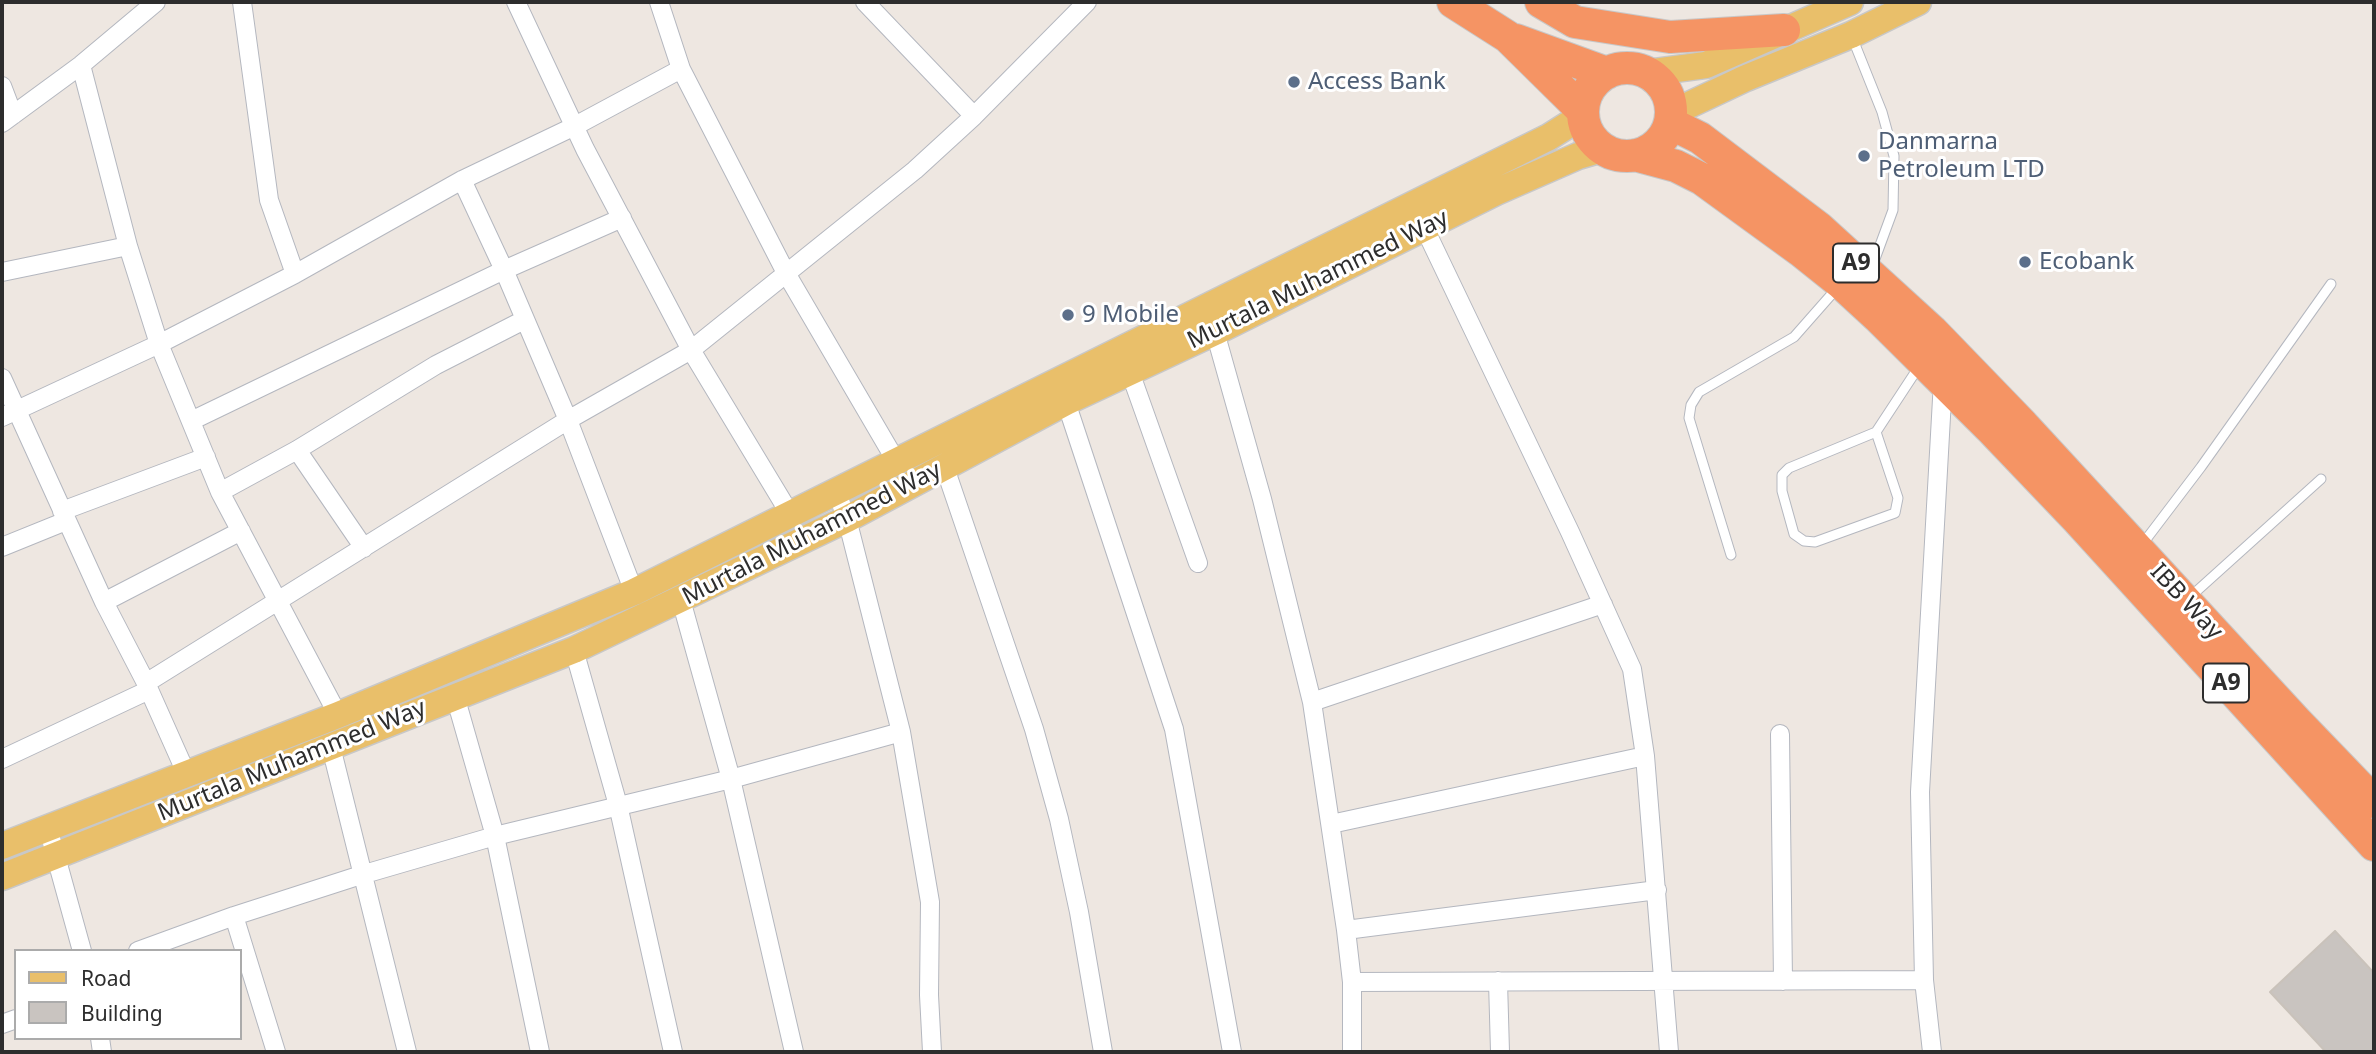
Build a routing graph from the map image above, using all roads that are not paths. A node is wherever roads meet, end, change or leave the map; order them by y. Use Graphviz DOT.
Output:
graph roads {
  1 [pos="156,2"];
  2 [pos="242,2"];
  3 [pos="516,2"];
  4 [pos="659,2"];
  5 [pos="865,2"];
  6 [pos="1087,2"];
  7 [pos="1453,2"];
  8 [pos="1541,2"];
  9 [pos="1850,2"];
  10 [pos="1918,2"];
  11 [pos="1784,30"];
  12 [pos="1851,35"];
  13 [pos="1508,37"];
  14 [pos="81,65"];
  15 [pos="681,69"];
  16 [pos="1607,73"];
  17 [pos="1646,73"];
  18 [pos="2,86"];
  19 [pos="1583,113"];
  20 [pos="974,116"];
  21 [pos="1671,118"];
  22 [pos="7,119"];
  23 [pos="575,126"];
  24 [pos="1602,149"];
  25 [pos="1635,155"];
  26 [pos="462,180"];
  27 [pos="622,218"];
  28 [pos="1424,227"];
  29 [pos="128,246"];
  30 [pos="504,270"];
  31 [pos="2,272"];
  32 [pos="786,273"];
  33 [pos="295,274"];
  34 [pos="1855,279"];
  35 [pos="2331,284"];
  36 [pos="524,320"];
  37 [pos="1215,332"];
  38 [pos="159,344"];
  39 [pos="691,350"];
  40 [pos="1933,371"];
  41 [pos="1130,372"];
  42 [pos="2,378"];
  43 [pos="1066,402"];
  44 [pos="9,414"];
  45 [pos="568,420"];
  46 [pos="191,421"];
  47 [pos="1876,432"];
  48 [pos="297,450"];
  49 [pos="206,457"];
  50 [pos="896,461"];
  51 [pos="945,468"];
  52 [pos="2321,480"];
  53 [pos="836,491"];
  54 [pos="220,492"];
  55 [pos="2082,507"];
  56 [pos="790,514"];
  57 [pos="64,516"];
  58 [pos="847,519"];
  59 [pos="241,531"];
  60 [pos="2,547"];
  61 [pos="363,548"];
  62 [pos="2137,550"];
  63 [pos="1731,555"];
  64 [pos="1198,563"];
  65 [pos="634,592"];
  66 [pos="681,600"];
  67 [pos="277,601"];
  68 [pos="104,602"];
  69 [pos="2185,602"];
  70 [pos="1603,604"];
  71 [pos="575,650"];
  72 [pos="147,687"];
  73 [pos="455,696"];
  74 [pos="1312,702"];
  75 [pos="338,716"];
  76 [pos="901,732"];
  77 [pos="1780,734"];
  78 [pos="331,747"];
  79 [pos="1645,755"];
  80 [pos="2,759"];
  81 [pos="187,775"];
  82 [pos="731,779"];
  83 [pos="2374,802"];
  84 [pos="618,805"];
  85 [pos="1331,824"];
  86 [pos="48,828"];
  87 [pos="495,836"];
  88 [pos="2374,845"];
  89 [pos="2,846"];
  90 [pos="56,856"];
  91 [pos="361,875"];
  92 [pos="2,877"];
  93 [pos="1657,890"];
  94 [pos="234,916"];
  95 [pos="1346,930"];
  96 [pos="81,949"];
  97 [pos="143,949"];
  98 [pos="1664,980"];
  99 [pos="1924,980"];
  100 [pos="1498,981"];
  101 [pos="1783,981"];
  102 [pos="1352,982"];
  103 [pos="276,1052"];
  104 [pos="407,1052"];
  105 [pos="540,1052"];
  106 [pos="673,1052"];
  107 [pos="794,1052"];
  108 [pos="932,1052"];
  109 [pos="1103,1052"];
  110 [pos="1232,1052"];
  111 [pos="1352,1052"];
  112 [pos="1500,1052"];
  113 [pos="1670,1052"];
  114 [pos="1932,1052"];
  1 -- 14 [label="street"];
  2 -- 33 [label="street"];
  3 -- 23 [label="street"];
  4 -- 15 [label="street"];
  5 -- 20 [label="street"];
  6 -- 20 [label="street"];
  7 -- 13 [label="highway"];
  8 -- 11 [label="highway"];
  9 -- 11 [label="main road"];
  10 -- 12 [label="main road"];
  11 -- 17 [label="main road"];
  12 -- 21 [label="main road"];
  12 -- 34 [label="lane"];
  13 -- 16 [label="highway"];
  13 -- 19 [label="highway"];
  14 -- 22 [label="street"];
  14 -- 29 [label="street"];
  15 -- 23 [label="street"];
  15 -- 32 [label="street"];
  16 -- 17 [label="highway"];
  16 -- 19 [label="highway"];
  17 -- 21 [label="highway"];
  18 -- 22 [label="street"];
  19 -- 24 [label="highway"];
  19 -- 50 [label="main road, Murtala Muhammed Way"];
  20 -- 32 [label="street"];
  21 -- 25 [label="highway"];
  21 -- 34 [label="highway, A9"];
  23 -- 26 [label="street"];
  23 -- 27 [label="street"];
  24 -- 25 [label="highway, A9"];
  24 -- 28 [label="main road, Murtala Muhammed Way"];
  25 -- 34 [label="highway, A9"];
  26 -- 30 [label="street"];
  26 -- 33 [label="street"];
  27 -- 30 [label="street"];
  27 -- 39 [label="street"];
  28 -- 37 [label="main road, Murtala Muhammed Way"];
  28 -- 70 [label="street"];
  29 -- 31 [label="street"];
  29 -- 38 [label="street"];
  30 -- 36 [label="street"];
  30 -- 46 [label="street"];
  32 -- 39 [label="street"];
  32 -- 50 [label="street"];
  33 -- 38 [label="street"];
  34 -- 40 [label="highway, A9"];
  34 -- 55 [label="highway, A9"];
  34 -- 63 [label="lane"];
  35 -- 62 [label="lane"];
  36 -- 45 [label="street"];
  36 -- 48 [label="street"];
  37 -- 41 [label="main road, Murtala Muhammed Way"];
  37 -- 74 [label="street"];
  38 -- 44 [label="street"];
  38 -- 46 [label="street"];
  39 -- 45 [label="street"];
  39 -- 56 [label="street"];
  40 -- 47 [label="lane"];
  40 -- 55 [label="highway, A9"];
  40 -- 99 [label="street"];
  41 -- 43 [label="main road, Murtala Muhammed Way"];
  41 -- 64 [label="street"];
  42 -- 44 [label="street"];
  43 -- 51 [label="main road, Murtala Muhammed Way"];
  43 -- 110 [label="street"];
  44 -- 57 [label="street"];
  45 -- 61 [label="street"];
  45 -- 65 [label="street"];
  46 -- 49 [label="street"];
  47 -- 47 [label="lane"];
  48 -- 54 [label="street"];
  48 -- 61 [label="street"];
  49 -- 54 [label="street"];
  49 -- 57 [label="street"];
  50 -- 53 [label="main road, Murtala Muhammed Way"];
  51 -- 58 [label="main road, Murtala Muhammed Way"];
  51 -- 109 [label="street"];
  52 -- 69 [label="lane"];
  53 -- 56 [label="main road, Murtala Muhammed Way"];
  53 -- 58 [label="street"];
  54 -- 59 [label="street"];
  55 -- 62 [label="highway, IBB Way / A9"];
  55 -- 88 [label="highway, A9"];
  56 -- 65 [label="main road, Murtala Muhammed Way"];
  57 -- 60 [label="street"];
  57 -- 68 [label="street"];
  58 -- 66 [label="main road, Murtala Muhammed Way"];
  58 -- 76 [label="street"];
  59 -- 67 [label="street"];
  59 -- 68 [label="street"];
  61 -- 67 [label="street"];
  62 -- 69 [label="highway, IBB Way / A9"];
  65 -- 75 [label="main road, Murtala Muhammed Way"];
  66 -- 71 [label="main road, Murtala Muhammed Way"];
  66 -- 82 [label="street"];
  67 -- 72 [label="street"];
  67 -- 75 [label="street"];
  68 -- 72 [label="street"];
  69 -- 83 [label="highway, IBB Way / A9"];
  70 -- 74 [label="street"];
  70 -- 79 [label="street"];
  71 -- 73 [label="main road, Murtala Muhammed Way"];
  71 -- 84 [label="street"];
  72 -- 80 [label="street"];
  72 -- 81 [label="street"];
  73 -- 78 [label="main road, Murtala Muhammed Way"];
  73 -- 87 [label="street"];
  74 -- 85 [label="street"];
  75 -- 81 [label="main road, Murtala Muhammed Way"];
  76 -- 82 [label="street"];
  76 -- 108 [label="street"];
  77 -- 101 [label="street"];
  78 -- 90 [label="main road, Murtala Muhammed Way"];
  78 -- 91 [label="street"];
  79 -- 85 [label="street"];
  79 -- 93 [label="street"];
  81 -- 86 [label="main road, Murtala Muhammed Way"];
  82 -- 84 [label="street"];
  82 -- 107 [label="street"];
  84 -- 87 [label="street"];
  84 -- 106 [label="street"];
  85 -- 95 [label="street"];
  86 -- 89 [label="main road, Murtala Muhammed Way"];
  86 -- 90 [label="street"];
  87 -- 91 [label="street"];
  87 -- 105 [label="street"];
  90 -- 92 [label="main road, Murtala Muhammed Way"];
  90 -- 96 [label="street"];
  91 -- 94 [label="street"];
  91 -- 104 [label="street"];
  93 -- 95 [label="street"];
  93 -- 98 [label="street"];
  94 -- 97 [label="street"];
  94 -- 103 [label="street"];
  95 -- 102 [label="street"];
  98 -- 100 [label="street"];
  98 -- 101 [label="street"];
  98 -- 113 [label="street"];
  99 -- 101 [label="street"];
  99 -- 114 [label="street"];
  100 -- 102 [label="street"];
  100 -- 112 [label="street"];
  102 -- 111 [label="street"];
}
